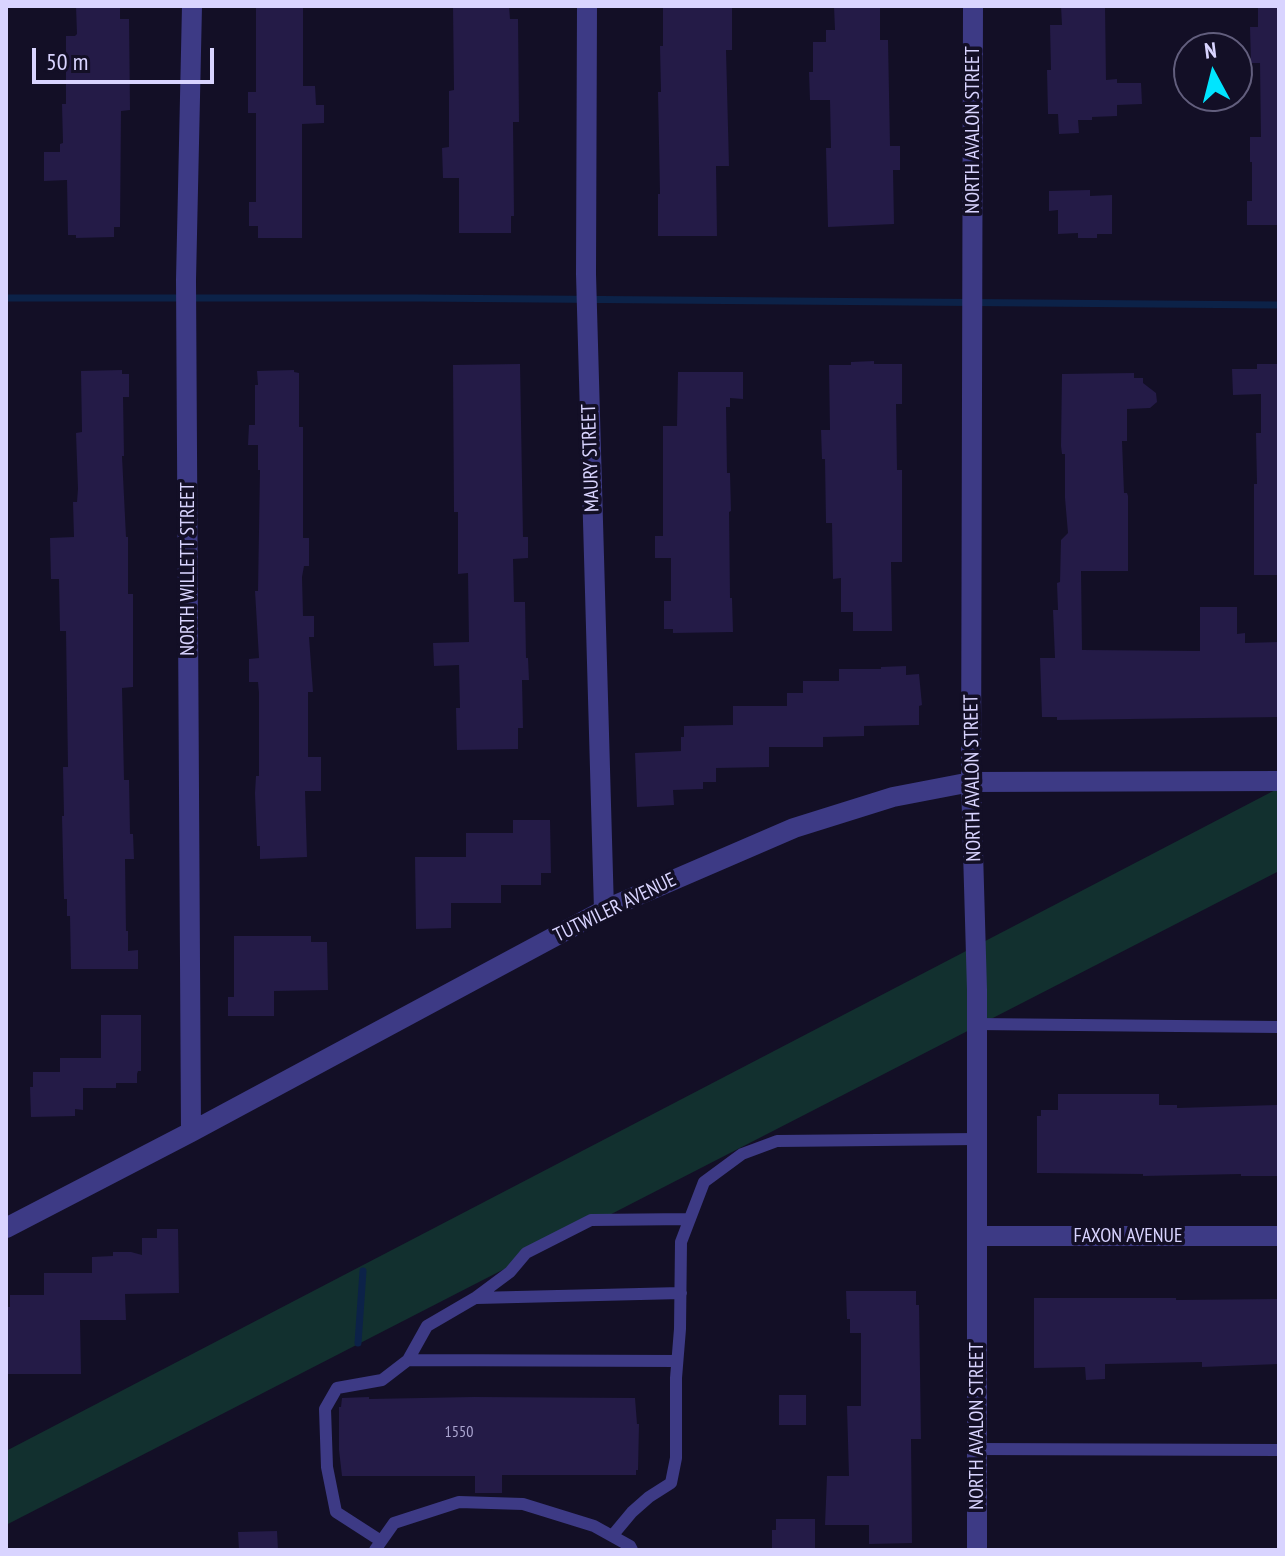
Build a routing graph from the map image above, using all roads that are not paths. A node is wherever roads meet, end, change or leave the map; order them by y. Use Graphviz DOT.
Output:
graph roads {
  1 [pos="192,6"];
  2 [pos="587,6"];
  3 [pos="973,6"];
  4 [pos="1279,781"];
  5 [pos="971,782"];
  6 [pos="604,910"];
  7 [pos="976,1024"];
  8 [pos="1279,1027"];
  9 [pos="191,1132"];
  10 [pos="977,1139"];
  11 [pos="690,1219"];
  12 [pos="6,1228"];
  13 [pos="977,1236"];
  14 [pos="1279,1236"];
  15 [pos="681,1293"];
  16 [pos="475,1298"];
  17 [pos="408,1360"];
  18 [pos="677,1361"];
  19 [pos="977,1449"];
  20 [pos="1279,1450"];
  21 [pos="612,1536"];
  22 [pos="378,1546"];
  23 [pos="632,1550"];
  24 [pos="977,1550"];
  1 -- 9 [label="street, NORTH WILLETT STREET"];
  2 -- 6 [label="street, MAURY STREET"];
  3 -- 5 [label="street, NORTH AVALON STREET"];
  4 -- 5 [label="street, TUTWILER AVENUE"];
  5 -- 6 [label="street, TUTWILER AVENUE"];
  5 -- 7 [label="street, NORTH AVALON STREET"];
  6 -- 9 [label="street, TUTWILER AVENUE"];
  7 -- 8 [label="lane"];
  7 -- 10 [label="street, NORTH AVALON STREET"];
  9 -- 12 [label="street, TUTWILER AVENUE"];
  10 -- 11 [label="lane"];
  10 -- 13 [label="street, NORTH AVALON STREET"];
  11 -- 15 [label="lane"];
  11 -- 16 [label="lane"];
  13 -- 14 [label="street, FAXON AVENUE"];
  13 -- 19 [label="street, NORTH AVALON STREET"];
  15 -- 16 [label="lane"];
  15 -- 18 [label="lane"];
  16 -- 17 [label="lane"];
  17 -- 18 [label="lane"];
  17 -- 22 [label="lane"];
  18 -- 21 [label="lane"];
  19 -- 20 [label="lane"];
  19 -- 24 [label="street, NORTH AVALON STREET"];
  21 -- 22 [label="lane"];
  21 -- 23 [label="lane"];
}
